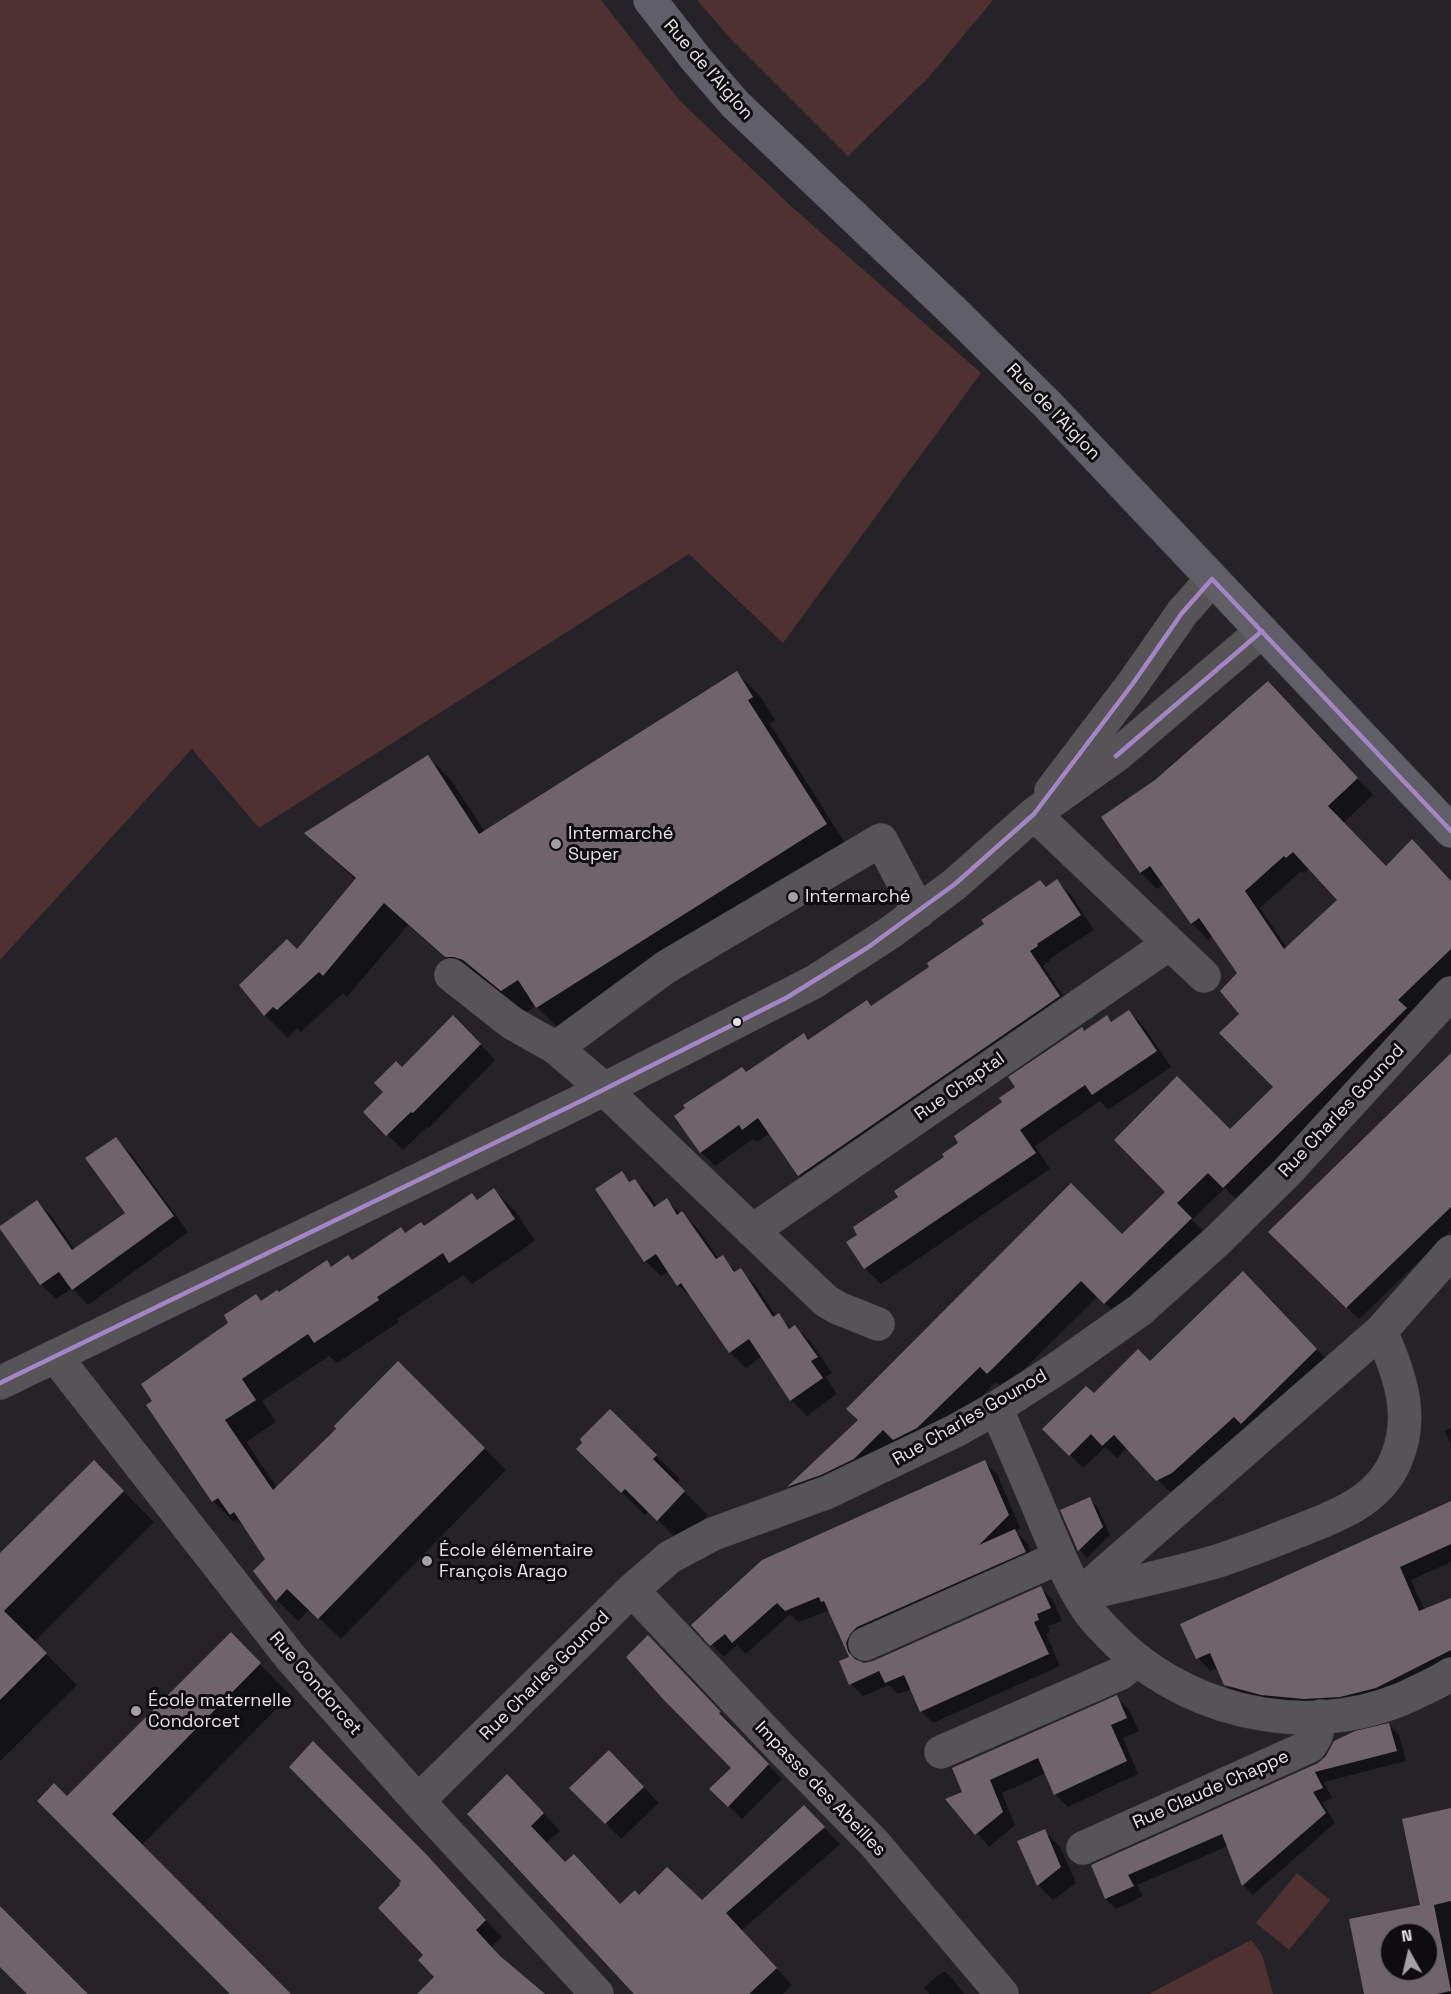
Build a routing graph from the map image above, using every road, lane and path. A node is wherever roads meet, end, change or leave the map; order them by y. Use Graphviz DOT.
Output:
graph roads {
  1 [pos="650,0"];
  2 [pos="1212,579"];
  3 [pos="1262,631"];
  4 [pos="1034,814"];
  5 [pos="1451,831"];
  6 [pos="919,912"];
  7 [pos="1169,944"];
  8 [pos="451,975"];
  9 [pos="1204,976"];
  10 [pos="1451,993"];
  11 [pos="556,1048"];
  12 [pos="604,1089"];
  13 [pos="752,1231"];
  14 [pos="1451,1252"];
  15 [pos="878,1324"];
  16 [pos="1381,1331"];
  17 [pos="55,1356"];
  18 [pos="0,1383"];
  19 [pos="996,1408"];
  20 [pos="1060,1557"];
  21 [pos="632,1590"];
  22 [pos="1079,1595"];
  23 [pos="865,1644"];
  24 [pos="1137,1660"];
  25 [pos="1451,1674"];
  26 [pos="1321,1716"];
  27 [pos="941,1752"];
  28 [pos="418,1801"];
  29 [pos="1083,1848"];
  30 [pos="597,1994"];
  31 [pos="1002,1994"];
  1 -- 2 [label="main road, Rue de l'Aiglon"];
  2 -- 3 [label="main road, Rue de l'Aiglon"];
  2 -- 4 [label="street"];
  3 -- 4 [label="street"];
  3 -- 5 [label="main road, Rue de l'Aiglon"];
  4 -- 6 [label="street"];
  4 -- 7 [label="street"];
  6 -- 11 [label="street"];
  6 -- 12 [label="street"];
  7 -- 9 [label="street"];
  7 -- 13 [label="street, Rue Chaptal"];
  8 -- 11 [label="street"];
  10 -- 19 [label="street, Rue Charles Gounod"];
  11 -- 12 [label="street"];
  12 -- 13 [label="street"];
  12 -- 17 [label="street"];
  13 -- 15 [label="street"];
  14 -- 16 [label="street"];
  16 -- 22 [label="street"];
  16 -- 22 [label="street"];
  17 -- 18 [label="street"];
  17 -- 28 [label="street, Rue Condorcet"];
  19 -- 20 [label="street"];
  19 -- 21 [label="street, Rue Charles Gounod"];
  20 -- 22 [label="street"];
  20 -- 23 [label="street"];
  21 -- 28 [label="street, Rue Charles Gounod"];
  21 -- 31 [label="street, Impasse des Abeilles"];
  22 -- 24 [label="street"];
  24 -- 26 [label="street"];
  24 -- 27 [label="street"];
  25 -- 26 [label="street"];
  26 -- 29 [label="street, Rue Claude Chappe"];
  28 -- 30 [label="street, Rue Condorcet"];
}
